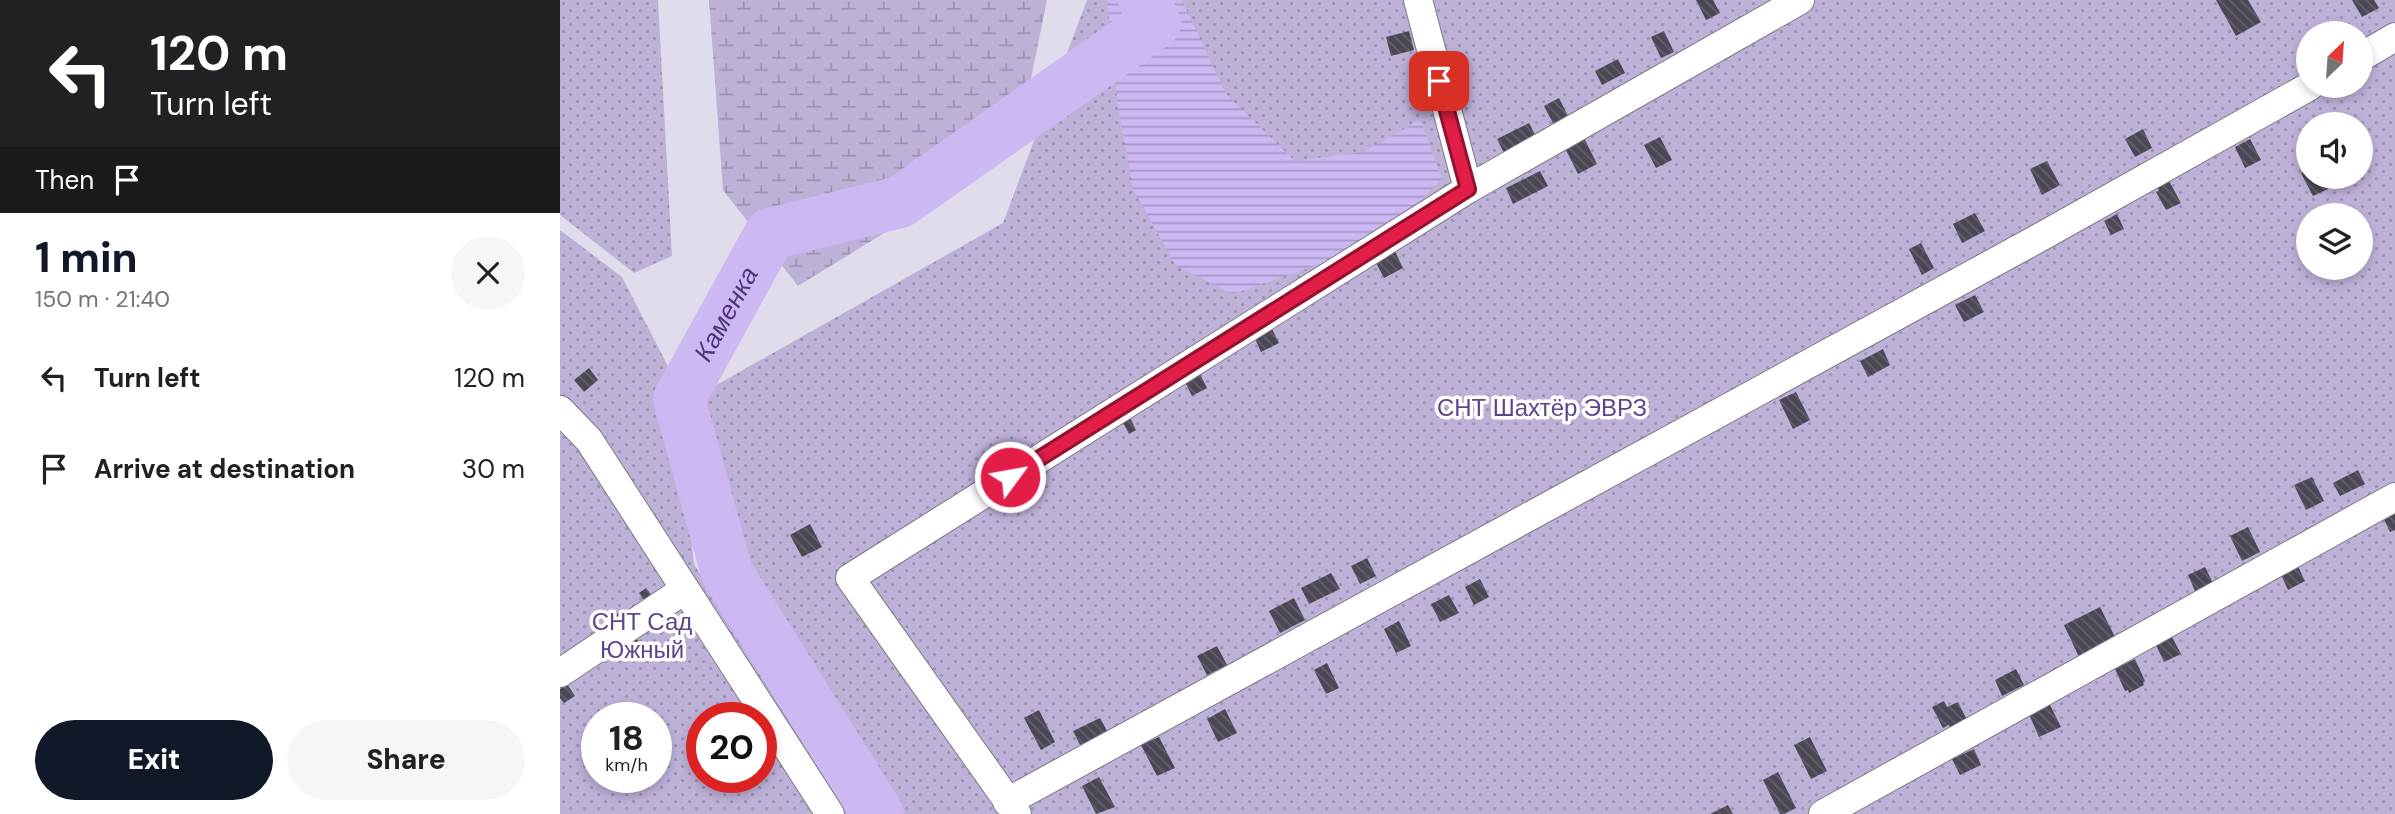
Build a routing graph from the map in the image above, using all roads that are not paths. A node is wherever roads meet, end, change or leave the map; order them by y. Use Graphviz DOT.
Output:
graph roads {
  1 [pos="1418,0"];
  2 [pos="1800,0"];
  3 [pos="2395,37"];
  4 [pos="2373,50"];
  5 [pos="2296,93"];
  6 [pos="1468,189"];
  7 [pos="560,410"];
  8 [pos="2395,497"];
  9 [pos="684,590"];
  10 [pos="560,673"];
  11 [pos="1012,808"];
  12 [pos="830,814"];
  13 [pos="1823,814"];
  1 -- 6 [label="street"];
  2 -- 6 [label="street"];
  3 -- 4 [label="street"];
  5 -- 11 [label="street"];
  6 -- 11 [label="street"];
  7 -- 9 [label="street"];
  8 -- 13 [label="street"];
  9 -- 10 [label="street"];
  9 -- 12 [label="street"];
}
